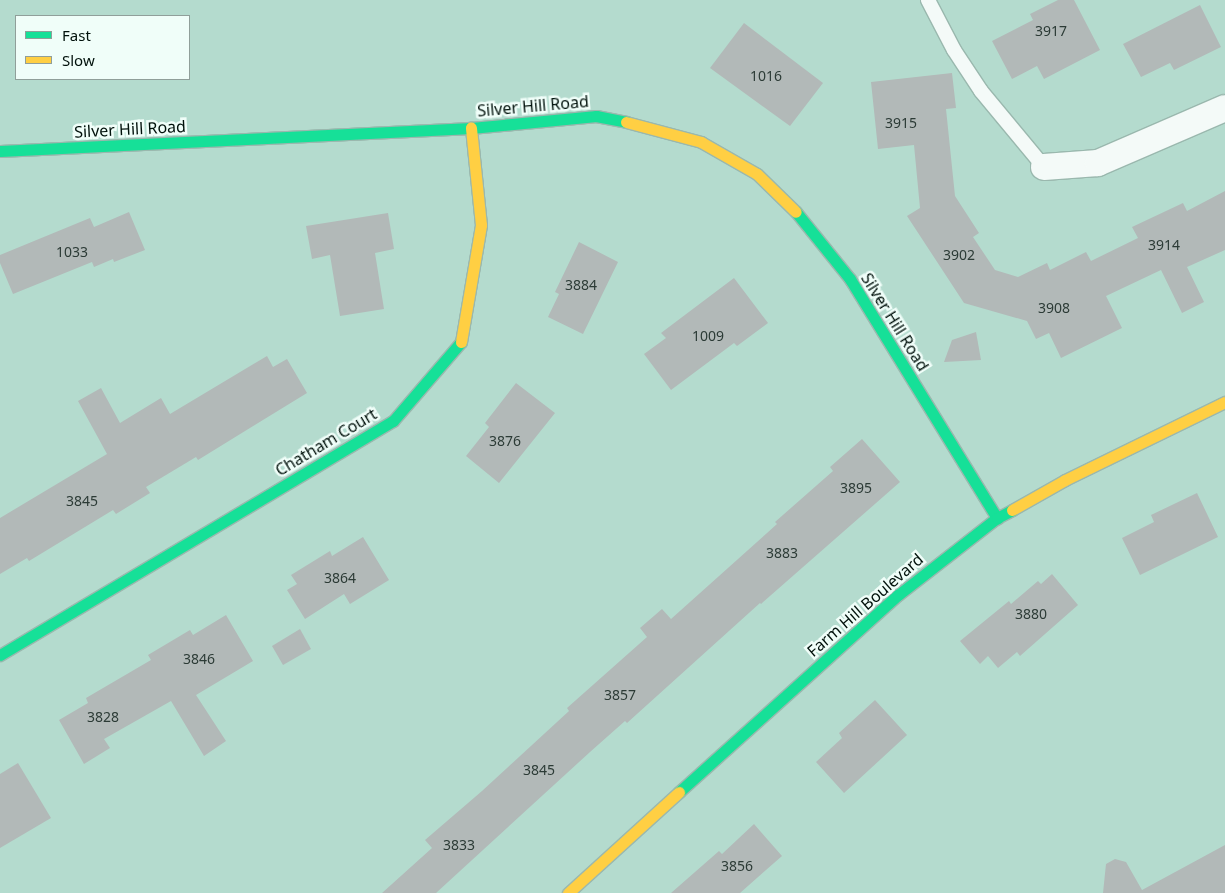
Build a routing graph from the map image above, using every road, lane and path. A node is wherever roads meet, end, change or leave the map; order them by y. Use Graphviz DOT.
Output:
graph roads {
  1 [pos="928,0"];
  2 [pos="1225,108"];
  3 [pos="471,128"];
  4 [pos="0,151"];
  5 [pos="1044,166"];
  6 [pos="1225,402"];
  7 [pos="997,518"];
  8 [pos="0,655"];
  9 [pos="568,893"];
  1 -- 5 [label="lane"];
  2 -- 5 [label="street"];
  3 -- 4 [label="street, Silver Hill Road"];
  3 -- 7 [label="street, Silver Hill Road"];
  3 -- 8 [label="street, Chatham Court"];
  6 -- 7 [label="street, Farm Hill Boulevard"];
  7 -- 9 [label="street, Farm Hill Boulevard"];
}
